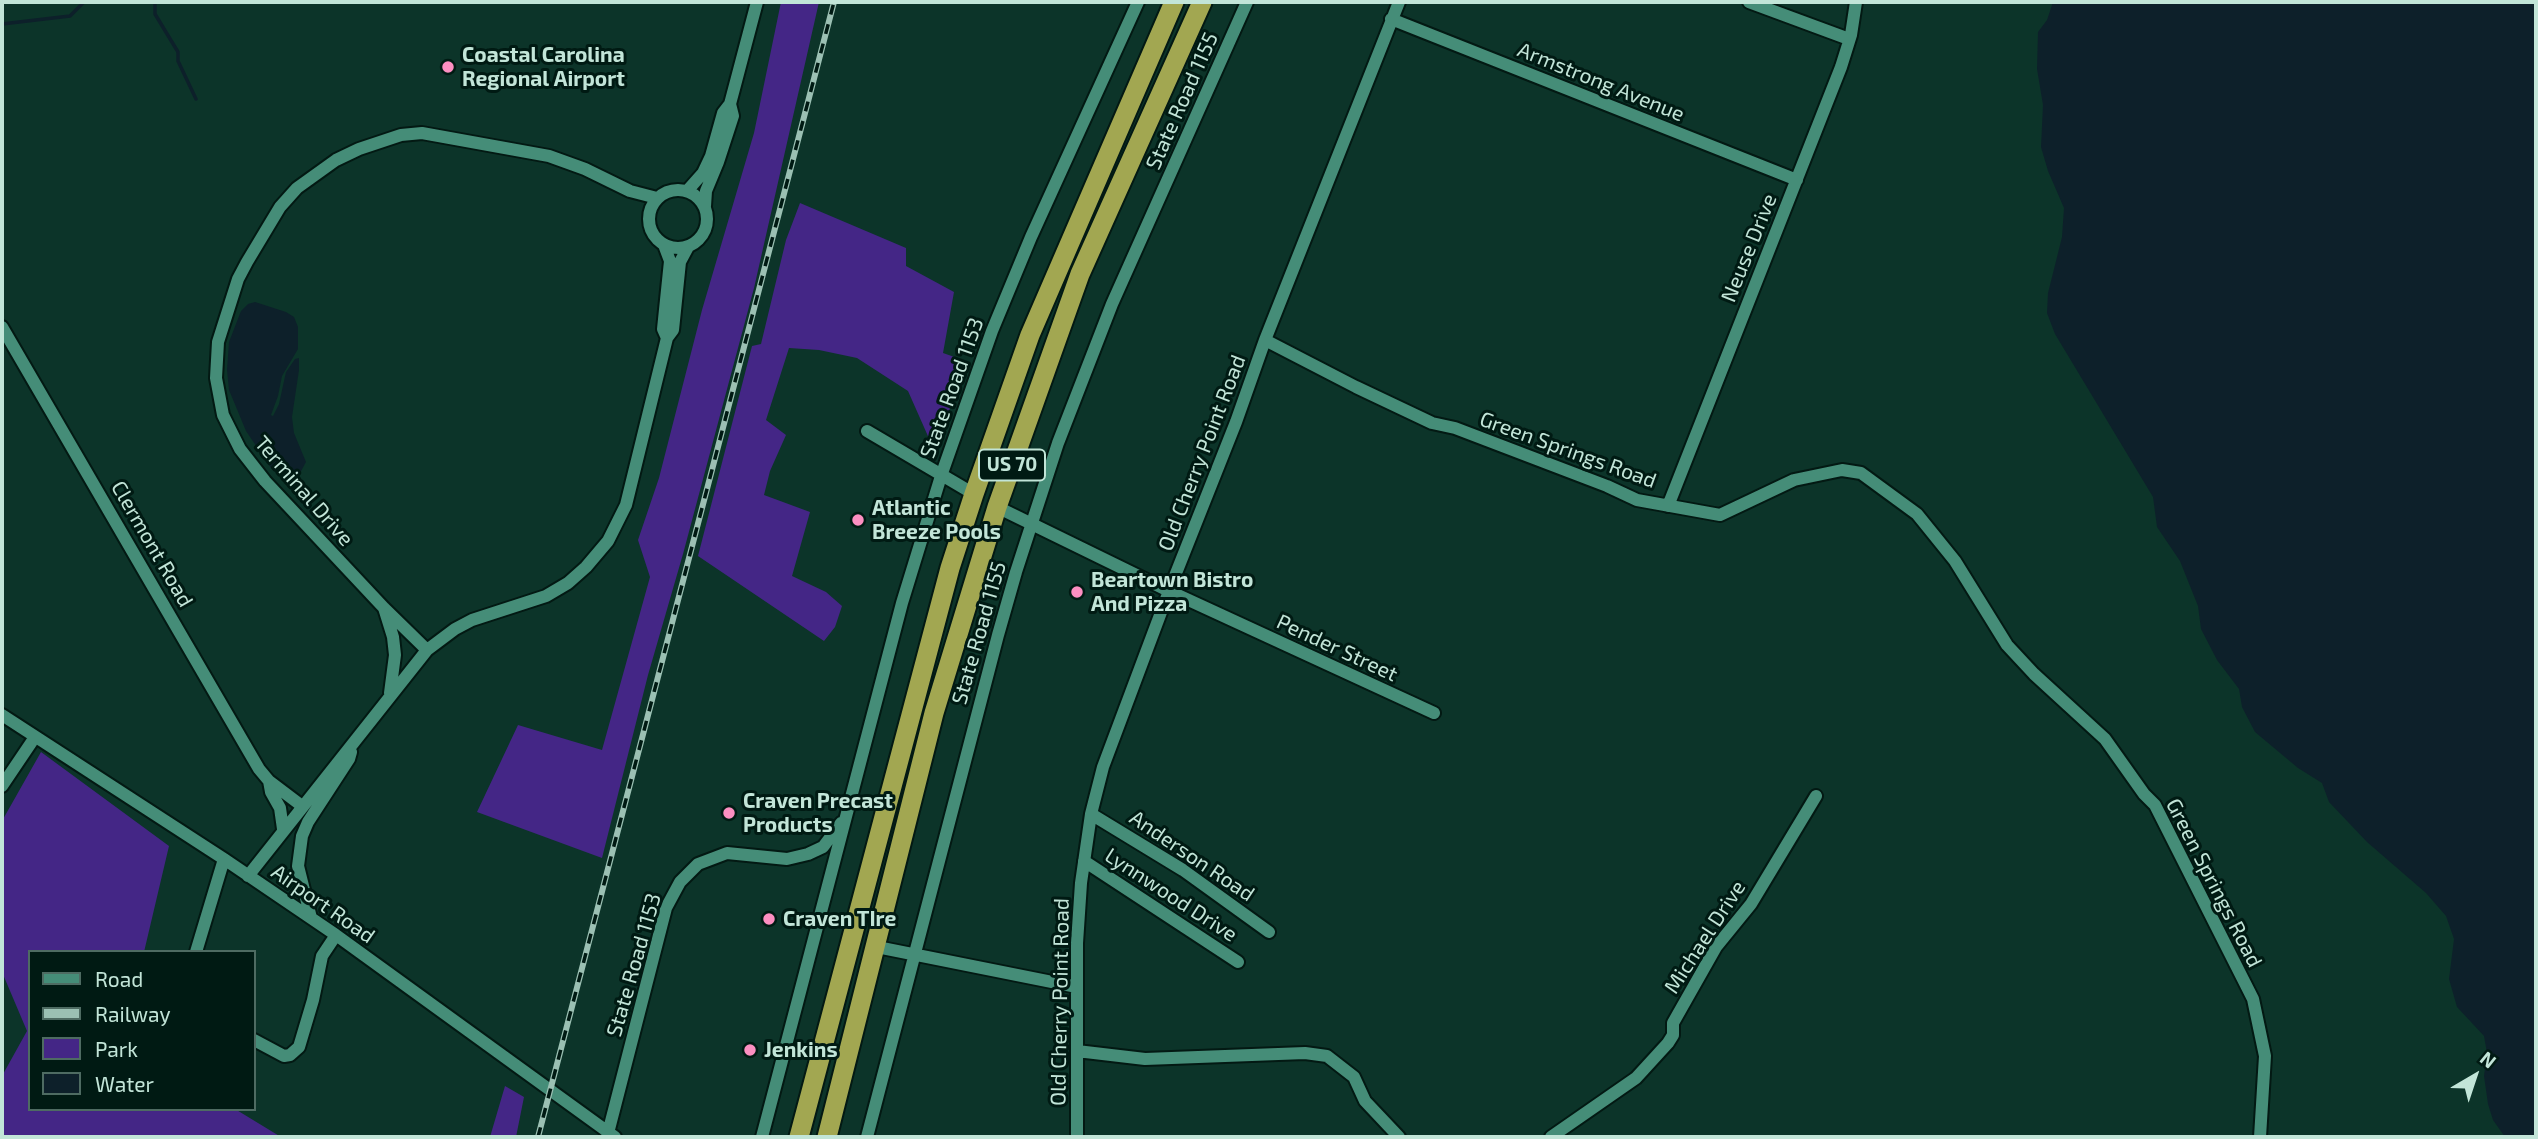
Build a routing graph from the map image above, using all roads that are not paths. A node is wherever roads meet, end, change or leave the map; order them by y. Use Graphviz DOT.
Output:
graph roads {
  1 [pos="757,2"];
  2 [pos="1138,2"];
  3 [pos="1174,2"];
  4 [pos="1202,2"];
  5 [pos="1246,2"];
  6 [pos="1399,2"];
  7 [pos="1749,2"];
  8 [pos="1856,2"];
  9 [pos="1391,19"];
  10 [pos="1849,39"];
  11 [pos="730,104"];
  12 [pos="1797,180"];
  13 [pos="687,191"];
  14 [pos="657,198"];
  15 [pos="705,206"];
  16 [pos="664,245"];
  17 [pos="688,247"];
  18 [pos="2,327"];
  19 [pos="667,338"];
  20 [pos="1265,340"];
  21 [pos="867,431"];
  22 [pos="941,476"];
  23 [pos="974,494"];
  24 [pos="1668,506"];
  25 [pos="997,507"];
  26 [pos="1031,525"];
  27 [pos="1169,591"];
  28 [pos="384,608"];
  29 [pos="427,650"];
  30 [pos="389,695"];
  31 [pos="1434,713"];
  32 [pos="2,715"];
  33 [pos="35,737"];
  34 [pos="354,740"];
  35 [pos="269,781"];
  36 [pos="2,786"];
  37 [pos="1816,796"];
  38 [pos="850,804"];
  39 [pos="302,806"];
  40 [pos="1091,814"];
  41 [pos="283,830"];
  42 [pos="224,859"];
  43 [pos="1084,861"];
  44 [pos="248,876"];
  45 [pos="311,918"];
  46 [pos="1269,932"];
  47 [pos="336,935"];
  48 [pos="877,947"];
  49 [pos="197,950"];
  50 [pos="915,954"];
  51 [pos="1238,962"];
  52 [pos="1077,987"];
  53 [pos="256,1041"];
  54 [pos="1077,1051"];
  55 [pos="610,1136"];
  56 [pos="762,1137"];
  57 [pos="799,1137"];
  58 [pos="827,1137"];
  59 [pos="867,1137"];
  60 [pos="1077,1137"];
  61 [pos="1399,1137"];
  62 [pos="1551,1137"];
  63 [pos="2260,1137"];
  1 -- 11 [label="street"];
  2 -- 22 [label="street, State Road 1153"];
  3 -- 23 [label="highway"];
  4 -- 25 [label="highway, US 70"];
  5 -- 26 [label="street, State Road 1155"];
  6 -- 9 [label="street, Old Cherry Point Road"];
  7 -- 10 [label="street"];
  8 -- 10 [label="street, Neuse Drive"];
  9 -- 12 [label="street, Armstrong Avenue"];
  9 -- 20 [label="street, Old Cherry Point Road"];
  10 -- 12 [label="street, Neuse Drive"];
  11 -- 13 [label="street"];
  11 -- 15 [label="street"];
  12 -- 24 [label="street, Neuse Drive"];
  13 -- 14 [label="street, Terminal Drive"];
  13 -- 15 [label="street"];
  14 -- 16 [label="street"];
  14 -- 28 [label="street, Terminal Drive"];
  15 -- 17 [label="street"];
  16 -- 17 [label="street"];
  16 -- 19 [label="street"];
  17 -- 19 [label="street"];
  18 -- 35 [label="street, Clermont Road"];
  19 -- 29 [label="street"];
  20 -- 24 [label="street, Green Springs Road"];
  20 -- 27 [label="street, Old Cherry Point Road"];
  21 -- 22 [label="street"];
  22 -- 23 [label="street"];
  22 -- 38 [label="street, State Road 1153"];
  23 -- 57 [label="highway"];
  24 -- 63 [label="street, Green Springs Road"];
  25 -- 26 [label="street, Pender Street"];
  25 -- 48 [label="highway, US 70"];
  26 -- 27 [label="street, Pender Street"];
  26 -- 50 [label="street, State Road 1155"];
  27 -- 31 [label="street, Pender Street"];
  27 -- 40 [label="street, Old Cherry Point Road"];
  28 -- 29 [label="street, Terminal Drive"];
  28 -- 30 [label="street"];
  29 -- 30 [label="street"];
  30 -- 34 [label="street"];
  32 -- 33 [label="street, Airport Road"];
  33 -- 36 [label="street"];
  33 -- 42 [label="street, Airport Road"];
  34 -- 39 [label="street"];
  34 -- 45 [label="street"];
  35 -- 39 [label="street, Clermont Road"];
  35 -- 41 [label="street, Clermont Road"];
  37 -- 62 [label="street, Michael Drive"];
  38 -- 55 [label="street, State Road 1153"];
  38 -- 56 [label="street, State Road 1153"];
  39 -- 41 [label="street"];
  40 -- 43 [label="street, Old Cherry Point Road"];
  40 -- 46 [label="street, Anderson Road"];
  41 -- 44 [label="street"];
  42 -- 44 [label="street, Airport Road"];
  42 -- 49 [label="street"];
  43 -- 51 [label="street, Lynnwood Drive"];
  43 -- 52 [label="street, Old Cherry Point Road"];
  44 -- 45 [label="street, Airport Road"];
  45 -- 47 [label="street, Airport Road"];
  47 -- 53 [label="street"];
  47 -- 55 [label="street, Airport Road"];
  48 -- 50 [label="street"];
  48 -- 58 [label="highway, US 70"];
  50 -- 52 [label="street"];
  50 -- 59 [label="street, State Road 1155"];
  52 -- 54 [label="street, Old Cherry Point Road"];
  54 -- 60 [label="street, Old Cherry Point Road"];
  54 -- 61 [label="street"];
}
